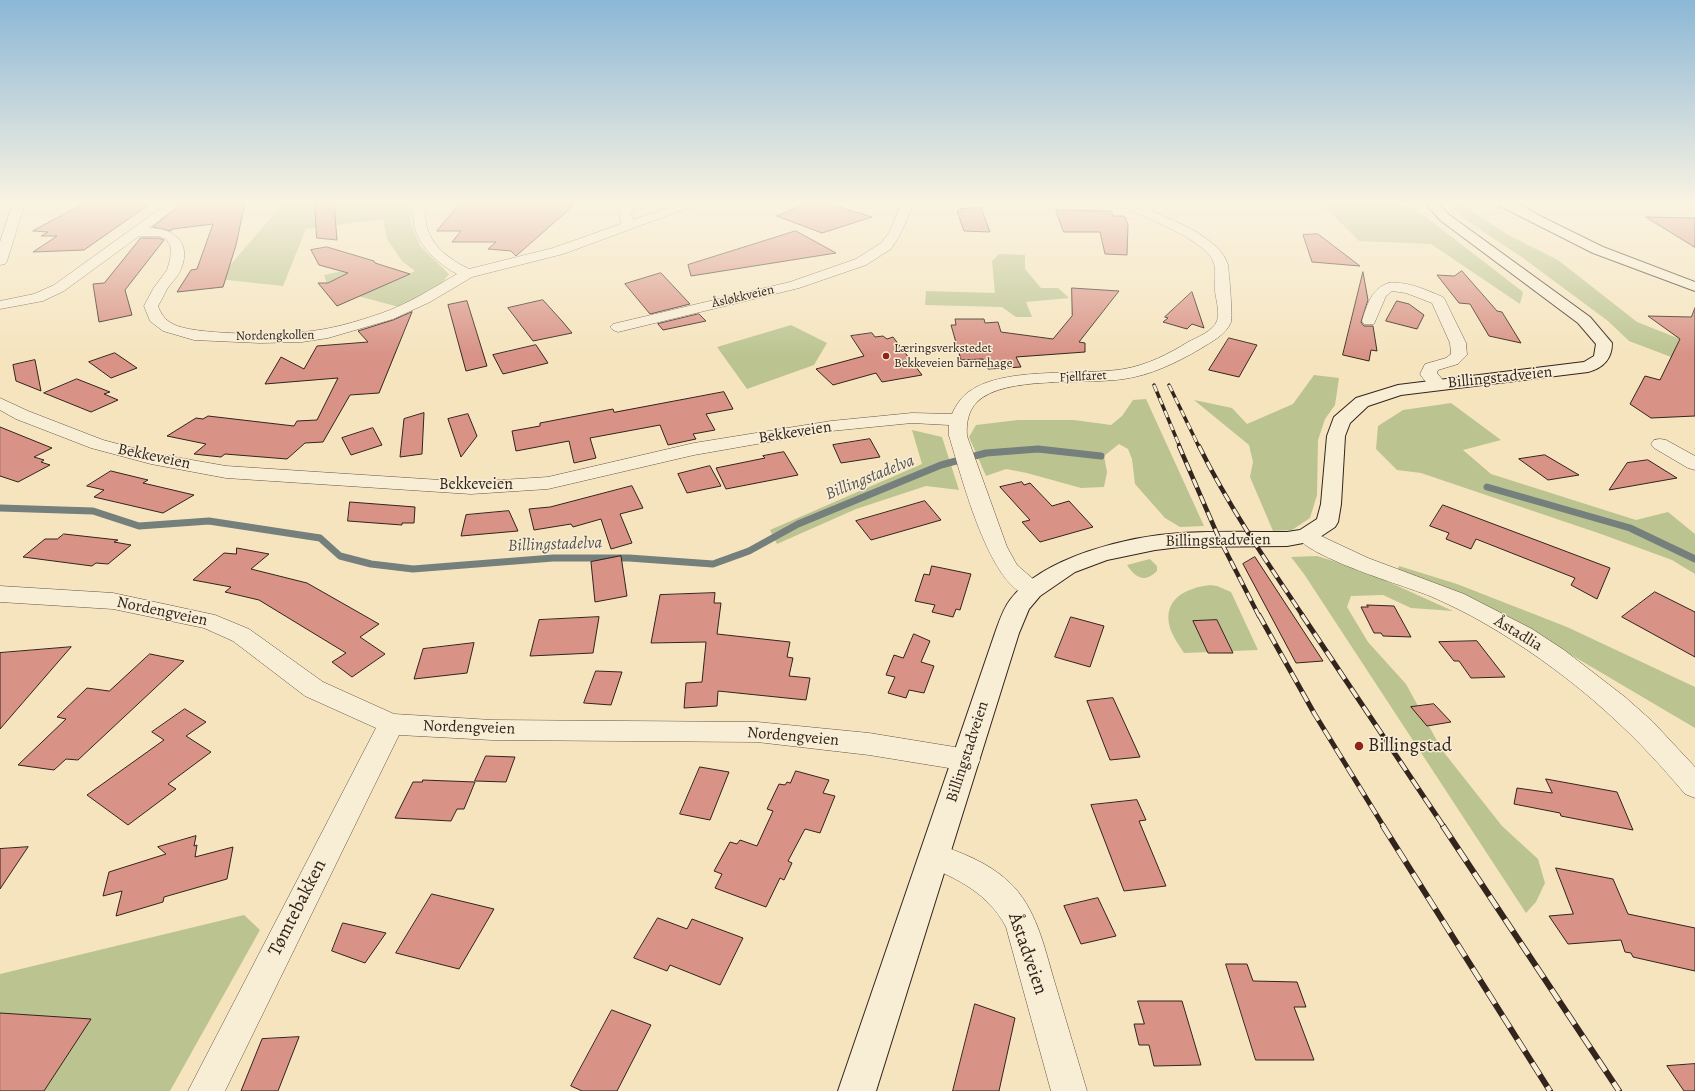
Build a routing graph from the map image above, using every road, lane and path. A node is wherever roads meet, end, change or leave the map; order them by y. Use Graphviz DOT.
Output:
graph roads {
  1 [pos="106,254"];
  2 [pos="177,254"];
  3 [pos="438,254"];
  4 [pos="546,254"];
  5 [pos="874,254"];
  6 [pos="1216,254"];
  7 [pos="1494,254"];
  8 [pos="1608,254"];
  9 [pos="467,274"];
  10 [pos="1695,287"];
  11 [pos="0,305"];
  12 [pos="1369,321"];
  13 [pos="618,327"];
  14 [pos="1439,385"];
  15 [pos="0,404"];
  16 [pos="958,428"];
  17 [pos="1660,444"];
  18 [pos="1695,464"];
  19 [pos="1306,536"];
  20 [pos="1032,590"];
  21 [pos="0,594"];
  22 [pos="391,724"];
  23 [pos="966,760"];
  24 [pos="1695,786"];
  25 [pos="934,856"];
  26 [pos="206,1091"];
  27 [pos="856,1091"];
  28 [pos="1069,1091"];
  1 -- 11 [label="street"];
  2 -- 9 [label="street, Nordengkollen"];
  3 -- 9 [label="street"];
  4 -- 9 [label="street, Nordengkollen"];
  5 -- 13 [label="street, Åsløkkveien"];
  6 -- 16 [label="street, Fjellfaret"];
  7 -- 14 [label="main road, Billingstadveien"];
  8 -- 10 [label="main road"];
  12 -- 14 [label="street"];
  14 -- 19 [label="main road, Billingstadveien"];
  15 -- 16 [label="street, Bekkeveien"];
  16 -- 20 [label="street"];
  17 -- 18 [label="street"];
  19 -- 20 [label="main road, Billingstadveien"];
  19 -- 24 [label="street, Åstadlia"];
  20 -- 23 [label="main road, Billingstadveien"];
  21 -- 22 [label="street, Nordengveien"];
  22 -- 23 [label="street, Nordengveien"];
  22 -- 26 [label="street, Tømtebakken"];
  23 -- 25 [label="main road, Billingstadveien"];
  25 -- 27 [label="main road, Billingstadveien"];
  25 -- 28 [label="street, Åstadveien"];
}
